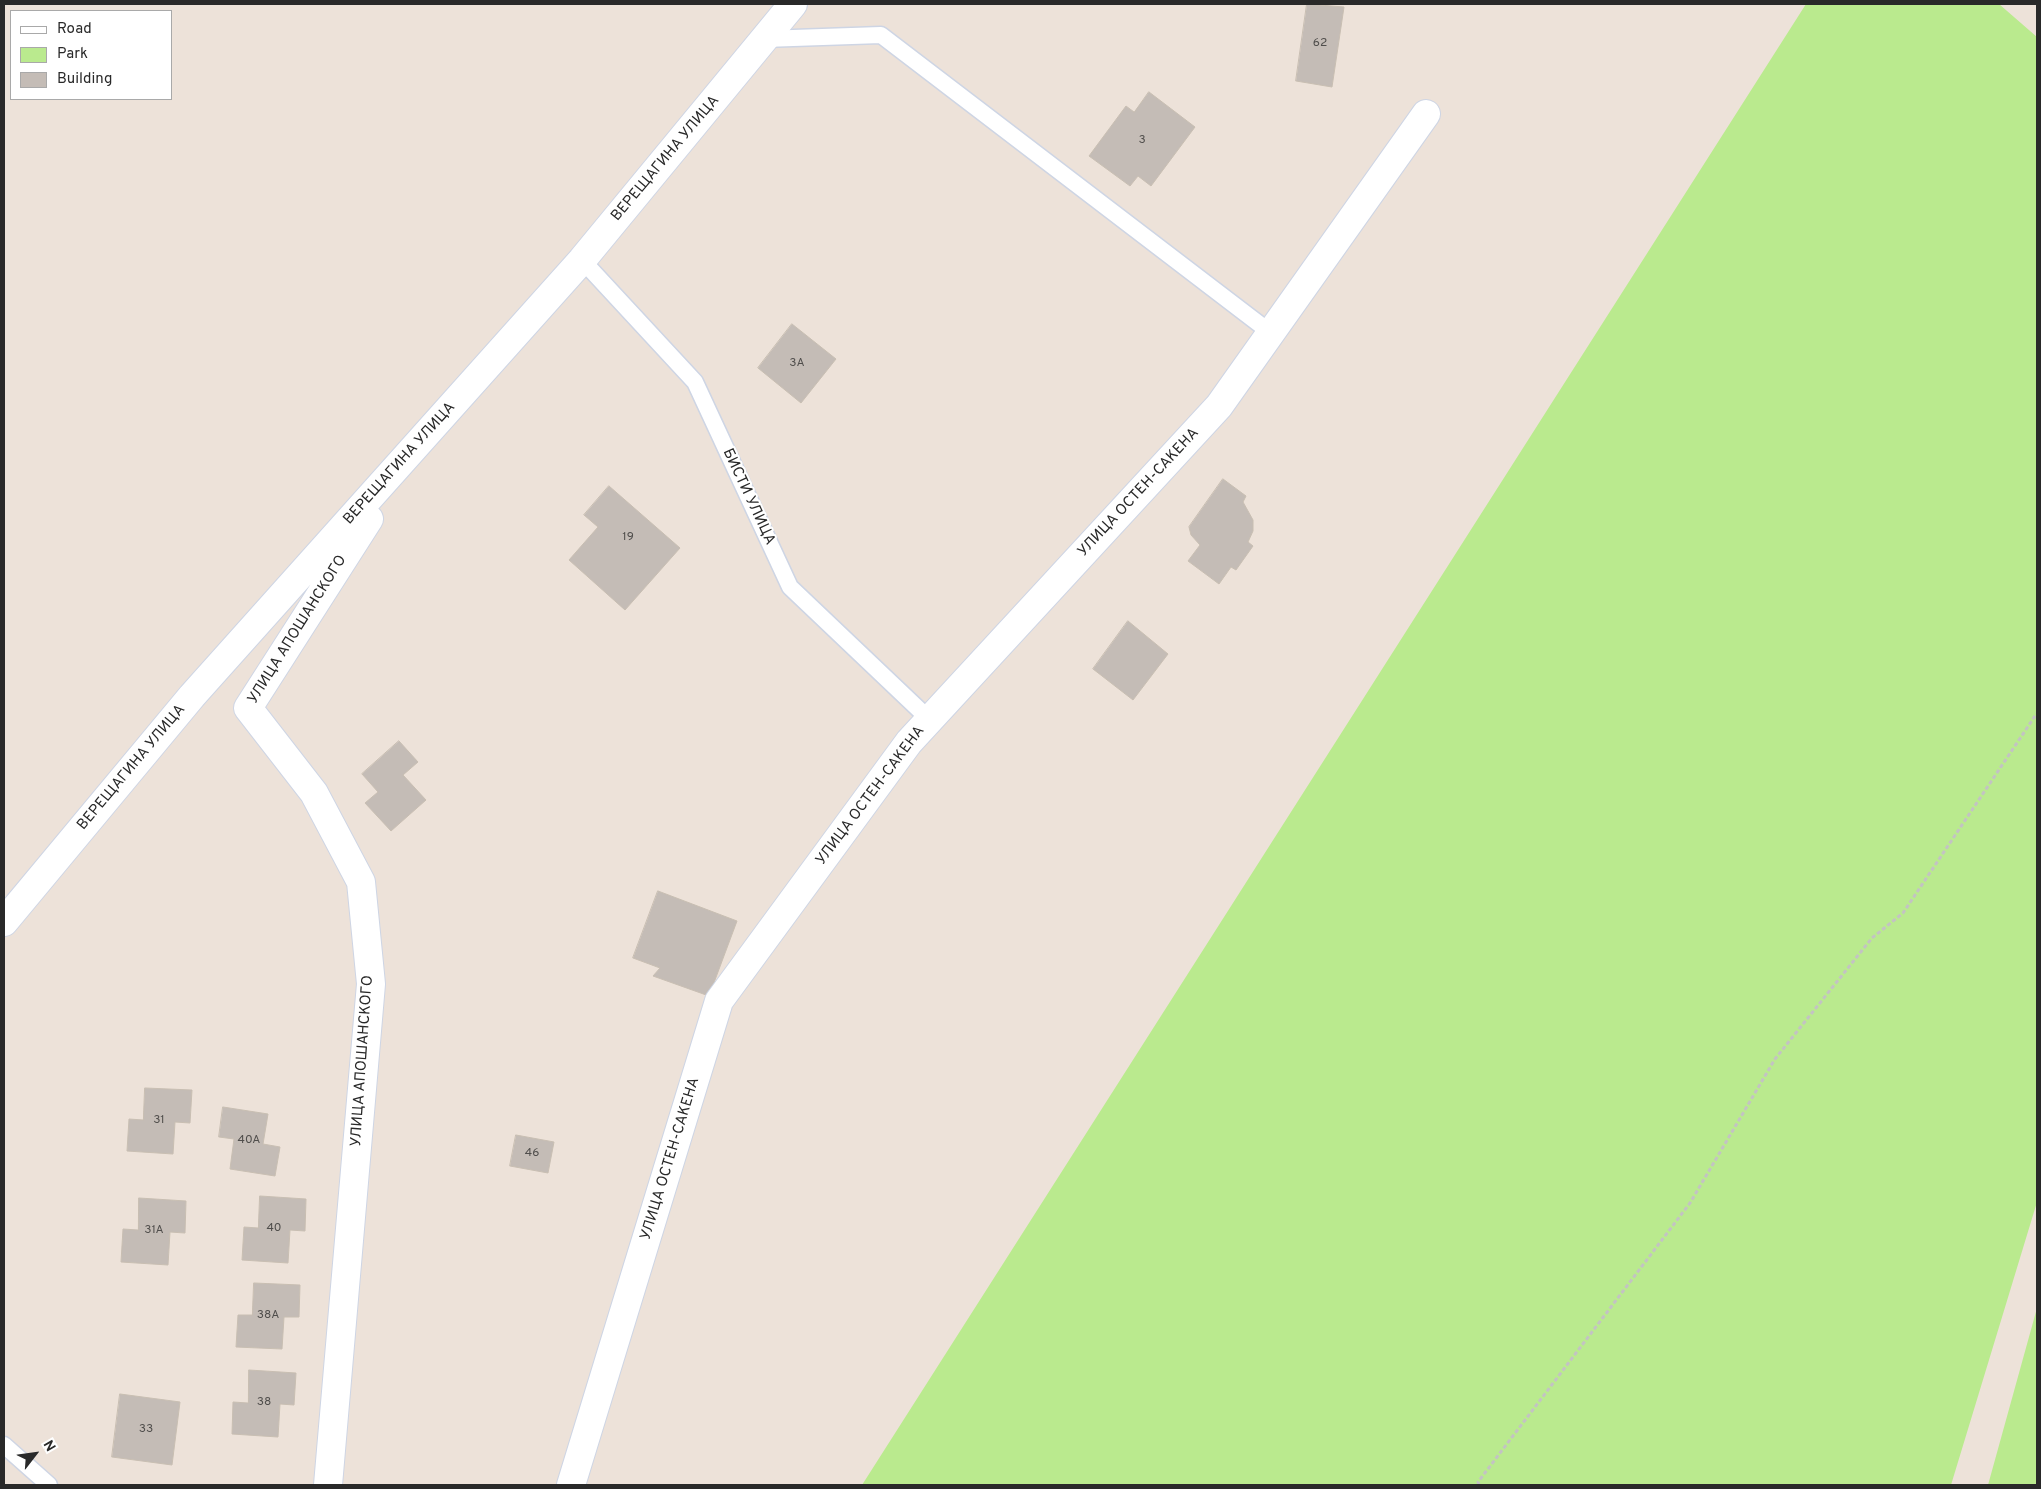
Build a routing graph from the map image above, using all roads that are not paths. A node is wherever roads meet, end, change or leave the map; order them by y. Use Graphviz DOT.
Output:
graph roads {
  1 [pos="793,4"];
  2 [pos="764,39"];
  3 [pos="1426,114"];
  4 [pos="582,260"];
  5 [pos="1271,333"];
  6 [pos="414,448"];
  7 [pos="930,720"];
  8 [pos="4,922"];
  9 [pos="4,1445"];
  10 [pos="49,1485"];
  11 [pos="328,1485"];
  12 [pos="571,1485"];
  1 -- 2 [label="street, ВЕРЕЩАГИНА УЛИЦА"];
  2 -- 4 [label="street, ВЕРЕЩАГИНА УЛИЦА"];
  2 -- 5 [label="lane"];
  3 -- 5 [label="street, УЛИЦА ОСТЕН-САКЕНА"];
  4 -- 6 [label="street, ВЕРЕЩАГИНА УЛИЦА"];
  4 -- 7 [label="lane, БИСТИ УЛИЦА"];
  5 -- 7 [label="street, УЛИЦА ОСТЕН-САКЕНА"];
  6 -- 8 [label="street, ВЕРЕЩАГИНА УЛИЦА"];
  6 -- 11 [label="street, УЛИЦА АПОШАНСКОГО"];
  7 -- 12 [label="street, УЛИЦА ОСТЕН-САКЕНА"];
  9 -- 10 [label="lane"];
}
